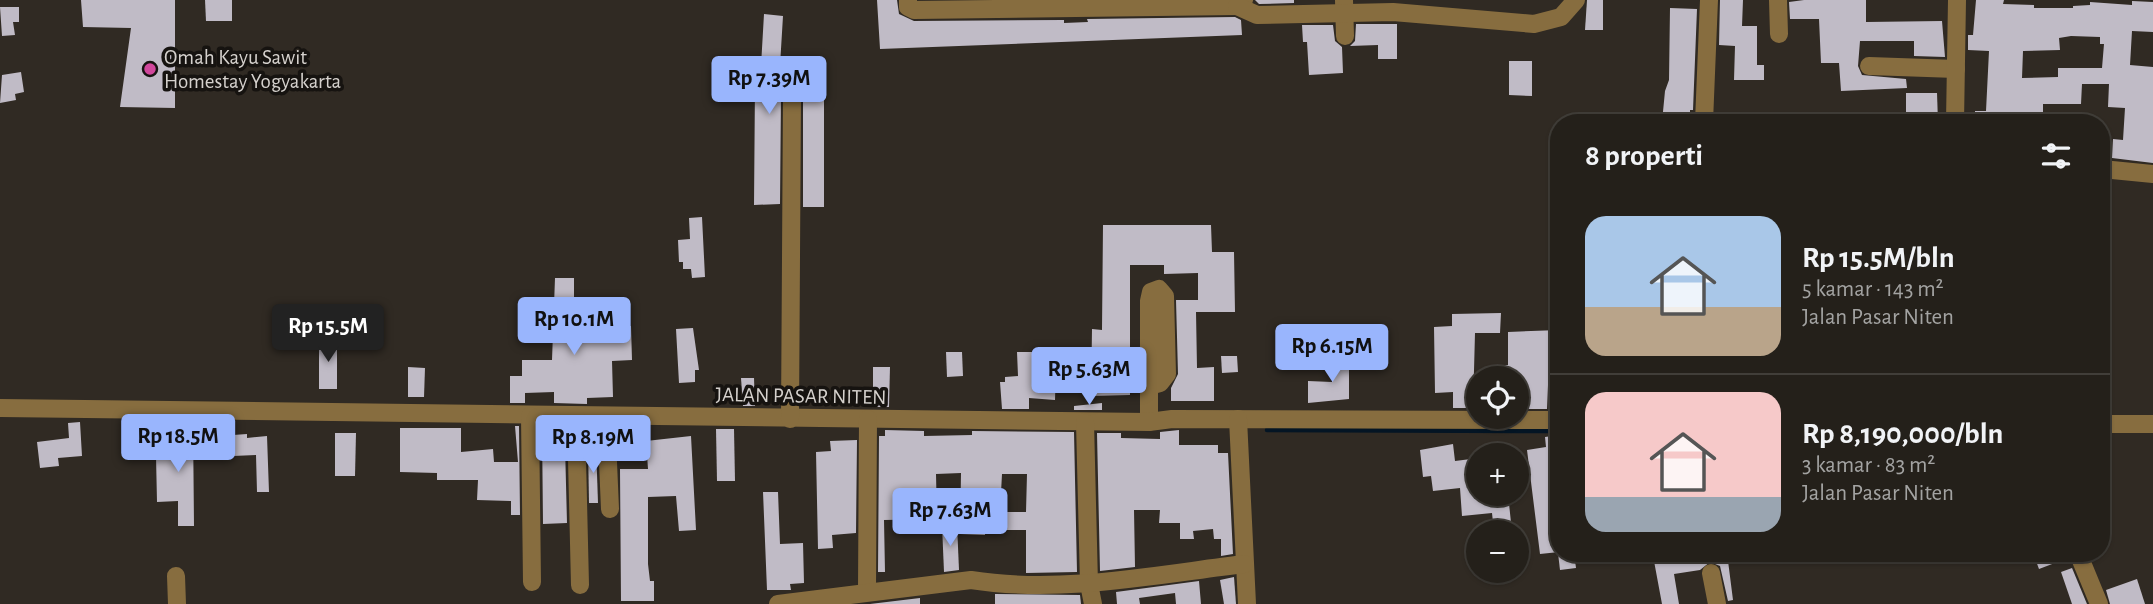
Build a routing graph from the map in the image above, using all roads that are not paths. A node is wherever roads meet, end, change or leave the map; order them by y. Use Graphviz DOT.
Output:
graph roads {
  1 [pos="908,0"];
  2 [pos="1576,0"];
  3 [pos="1709,0"];
  4 [pos="1778,0"];
  5 [pos="1957,0"];
  6 [pos="1154,3"];
  7 [pos="1240,3"];
  8 [pos="988,4"];
  9 [pos="1072,4"];
  10 [pos="1344,6"];
  11 [pos="1779,34"];
  12 [pos="1345,36"];
  13 [pos="1870,66"];
  14 [pos="1956,69"];
  15 [pos="792,96"];
  16 [pos="1704,114"];
  17 [pos="1955,114"];
  18 [pos="2110,170"];
  19 [pos="2153,174"];
  20 [pos="1149,386"];
  21 [pos="0,408"];
  22 [pos="530,416"];
  23 [pos="606,416"];
  24 [pos="576,417"];
  25 [pos="790,419"];
  26 [pos="869,419"];
  27 [pos="1238,419"];
  28 [pos="1550,420"];
  29 [pos="1085,422"];
  30 [pos="1149,422"];
  31 [pos="2110,424"];
  32 [pos="2153,424"];
  33 [pos="610,509"];
  34 [pos="2082,562"];
  35 [pos="1244,564"];
  36 [pos="1711,573"];
  37 [pos="176,576"];
  38 [pos="532,582"];
  39 [pos="1088,584"];
  40 [pos="580,585"];
  41 [pos="867,590"];
  42 [pos="177,604"];
  43 [pos="778,604"];
  44 [pos="1093,604"];
  45 [pos="1247,604"];
  46 [pos="1717,604"];
  47 [pos="2099,604"];
  1 -- 8 [label="street"];
  2 -- 10 [label="street"];
  3 -- 16 [label="street"];
  4 -- 11 [label="street"];
  5 -- 14 [label="street"];
  6 -- 7 [label="street"];
  6 -- 9 [label="street"];
  7 -- 10 [label="street"];
  8 -- 9 [label="street"];
  10 -- 12 [label="street"];
  13 -- 14 [label="street"];
  14 -- 17 [label="street"];
  15 -- 25 [label="street"];
  18 -- 19 [label="street"];
  20 -- 30 [label="street"];
  21 -- 22 [label="street, JALAN PASAR NITEN"];
  22 -- 24 [label="street, JALAN PASAR NITEN"];
  22 -- 38 [label="street"];
  23 -- 24 [label="street, JALAN PASAR NITEN"];
  23 -- 25 [label="street, JALAN PASAR NITEN"];
  23 -- 33 [label="street"];
  24 -- 40 [label="street"];
  25 -- 26 [label="street, JALAN PASAR NITEN"];
  26 -- 29 [label="street, JALAN PASAR NITEN"];
  26 -- 41 [label="street"];
  27 -- 28 [label="street, JALAN PASAR NITEN"];
  27 -- 30 [label="street, JALAN PASAR NITEN"];
  27 -- 35 [label="street"];
  29 -- 30 [label="street, JALAN PASAR NITEN"];
  29 -- 39 [label="street"];
  31 -- 32 [label="street"];
  34 -- 47 [label="street"];
  35 -- 39 [label="street"];
  35 -- 45 [label="street"];
  36 -- 46 [label="street"];
  37 -- 42 [label="street"];
  39 -- 41 [label="street"];
  39 -- 44 [label="street"];
  41 -- 43 [label="street"];
}
